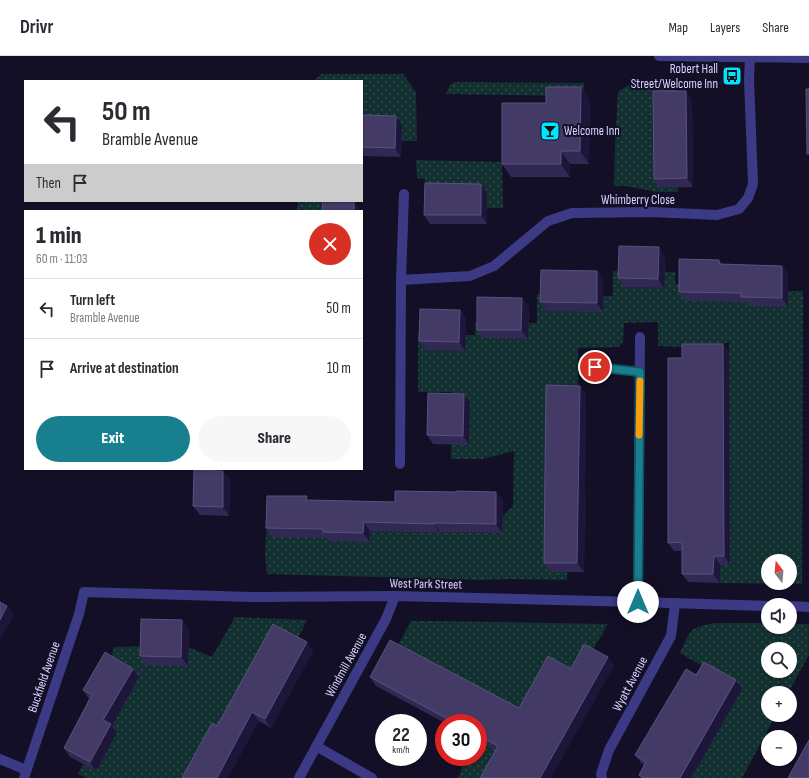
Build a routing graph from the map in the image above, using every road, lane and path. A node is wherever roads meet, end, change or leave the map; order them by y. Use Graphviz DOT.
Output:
graph roads {
  1 [pos="659,56"];
  2 [pos="750,57"];
  3 [pos="809,58"];
  4 [pos="404,194"];
  5 [pos="401,280"];
  6 [pos="640,337"];
  7 [pos="595,367"];
  8 [pos="640,372"];
  9 [pos="400,464"];
  10 [pos="84,592"];
  11 [pos="395,596"];
  12 [pos="638,602"];
  13 [pos="675,604"];
  14 [pos="761,606"];
  15 [pos="797,606"];
  16 [pos="809,607"];
  17 [pos="316,746"];
  18 [pos="0,759"];
  19 [pos="25,774"];
  20 [pos="601,777"];
  21 [pos="299,778"];
  22 [pos="372,778"];
  1 -- 2 [label="street"];
  2 -- 3 [label="street"];
  2 -- 5 [label="street, Whimberry Close"];
  4 -- 5 [label="street"];
  5 -- 9 [label="street"];
  6 -- 8 [label="street"];
  7 -- 8 [label="street"];
  8 -- 12 [label="street"];
  10 -- 11 [label="street, West Park Street"];
  10 -- 19 [label="street, Buckfield Avenue"];
  11 -- 12 [label="street, West Park Street"];
  11 -- 17 [label="street, Windmill Avenue"];
  12 -- 13 [label="street, West Park Street"];
  13 -- 14 [label="street, West Park Street"];
  13 -- 20 [label="street, Wyatt Avenue"];
  15 -- 16 [label="street"];
  17 -- 21 [label="street, Windmill Avenue"];
  17 -- 22 [label="street"];
  18 -- 19 [label="street, Buckfield Avenue"];
}
